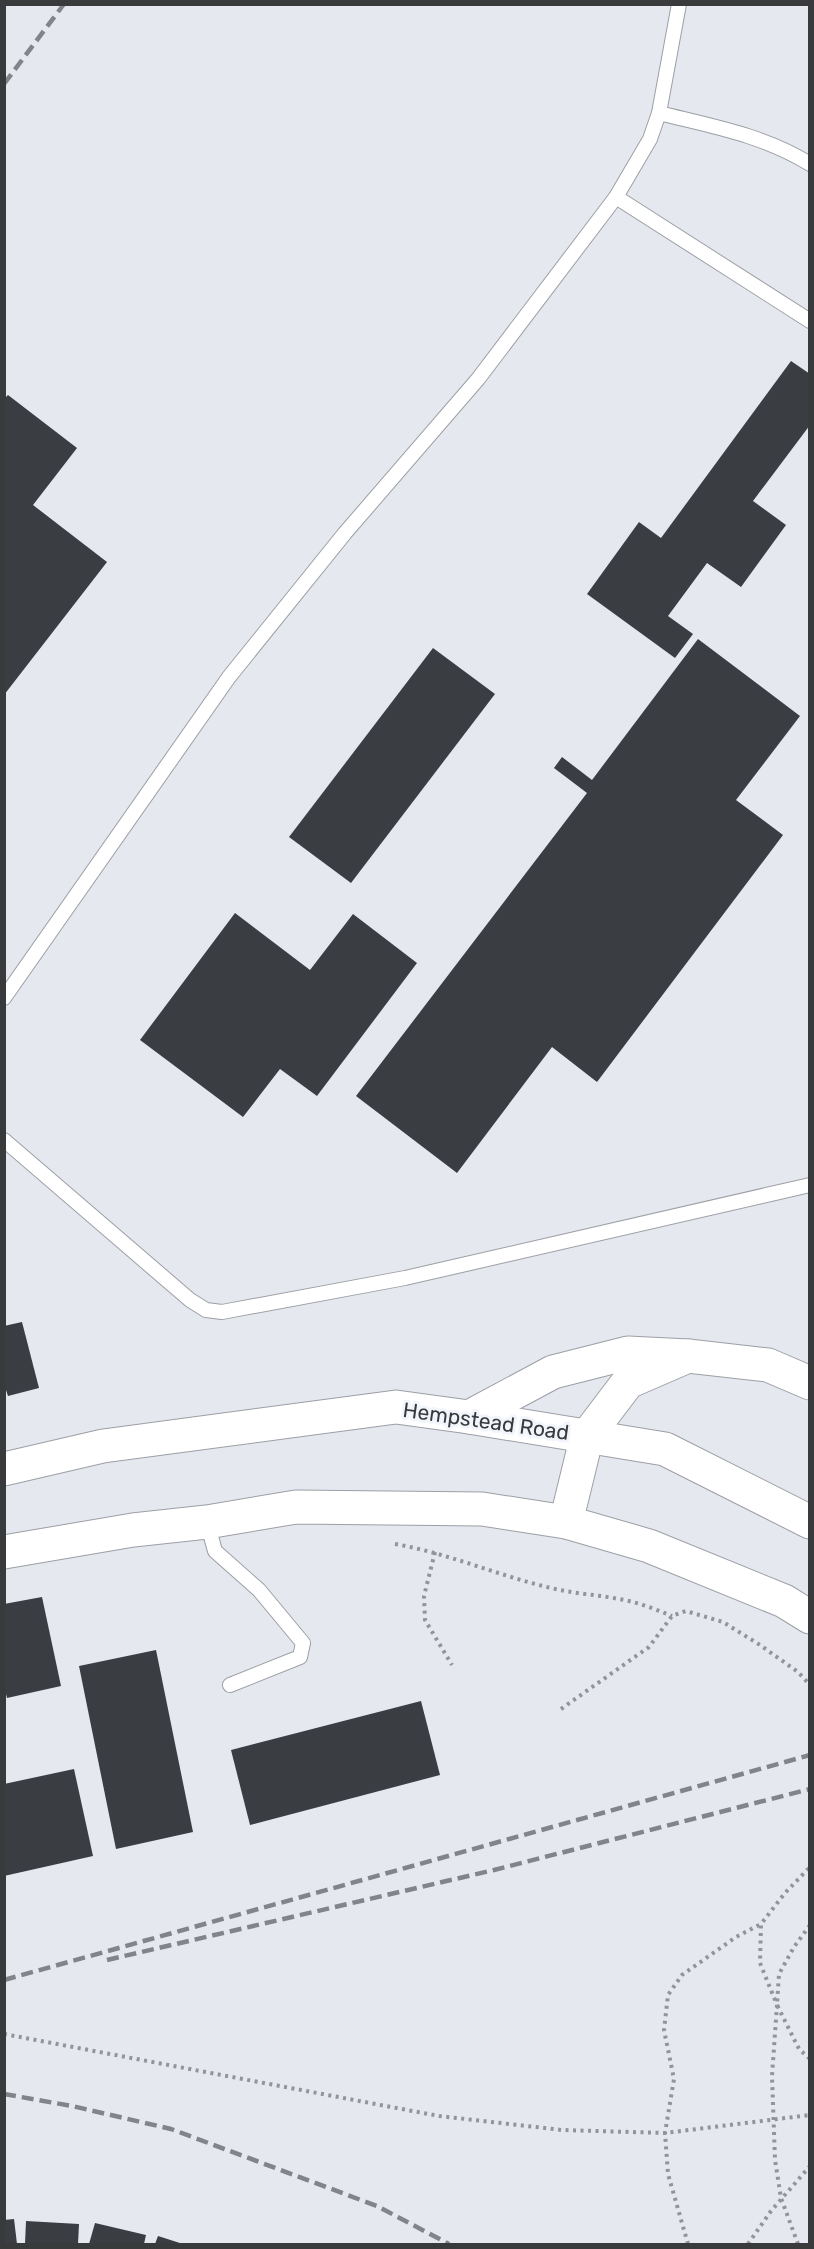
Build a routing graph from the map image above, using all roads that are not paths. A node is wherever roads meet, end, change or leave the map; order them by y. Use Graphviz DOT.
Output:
graph roads {
  1 [pos="680,4"];
  2 [pos="658,114"];
  3 [pos="810,164"];
  4 [pos="616,197"];
  5 [pos="810,321"];
  6 [pos="4,998"];
  7 [pos="4,1140"];
  8 [pos="810,1185"];
  9 [pos="688,1356"];
  10 [pos="810,1383"];
  11 [pos="469,1417"];
  12 [pos="587,1436"];
  13 [pos="4,1468"];
  14 [pos="207,1522"];
  15 [pos="566,1522"];
  16 [pos="810,1522"];
  17 [pos="4,1552"];
  18 [pos="810,1617"];
  19 [pos="230,1685"];
  1 -- 2 [label="lane"];
  2 -- 3 [label="lane"];
  2 -- 4 [label="lane"];
  4 -- 5 [label="lane"];
  4 -- 6 [label="lane"];
  7 -- 8 [label="lane"];
  9 -- 10 [label="main road"];
  9 -- 11 [label="main road"];
  9 -- 12 [label="main road"];
  11 -- 12 [label="main road, Hempstead Road"];
  11 -- 13 [label="main road, Hempstead Road"];
  12 -- 15 [label="main road"];
  12 -- 16 [label="main road, Hempstead Road"];
  14 -- 15 [label="main road"];
  14 -- 17 [label="main road"];
  14 -- 19 [label="lane"];
  15 -- 18 [label="main road"];
}
